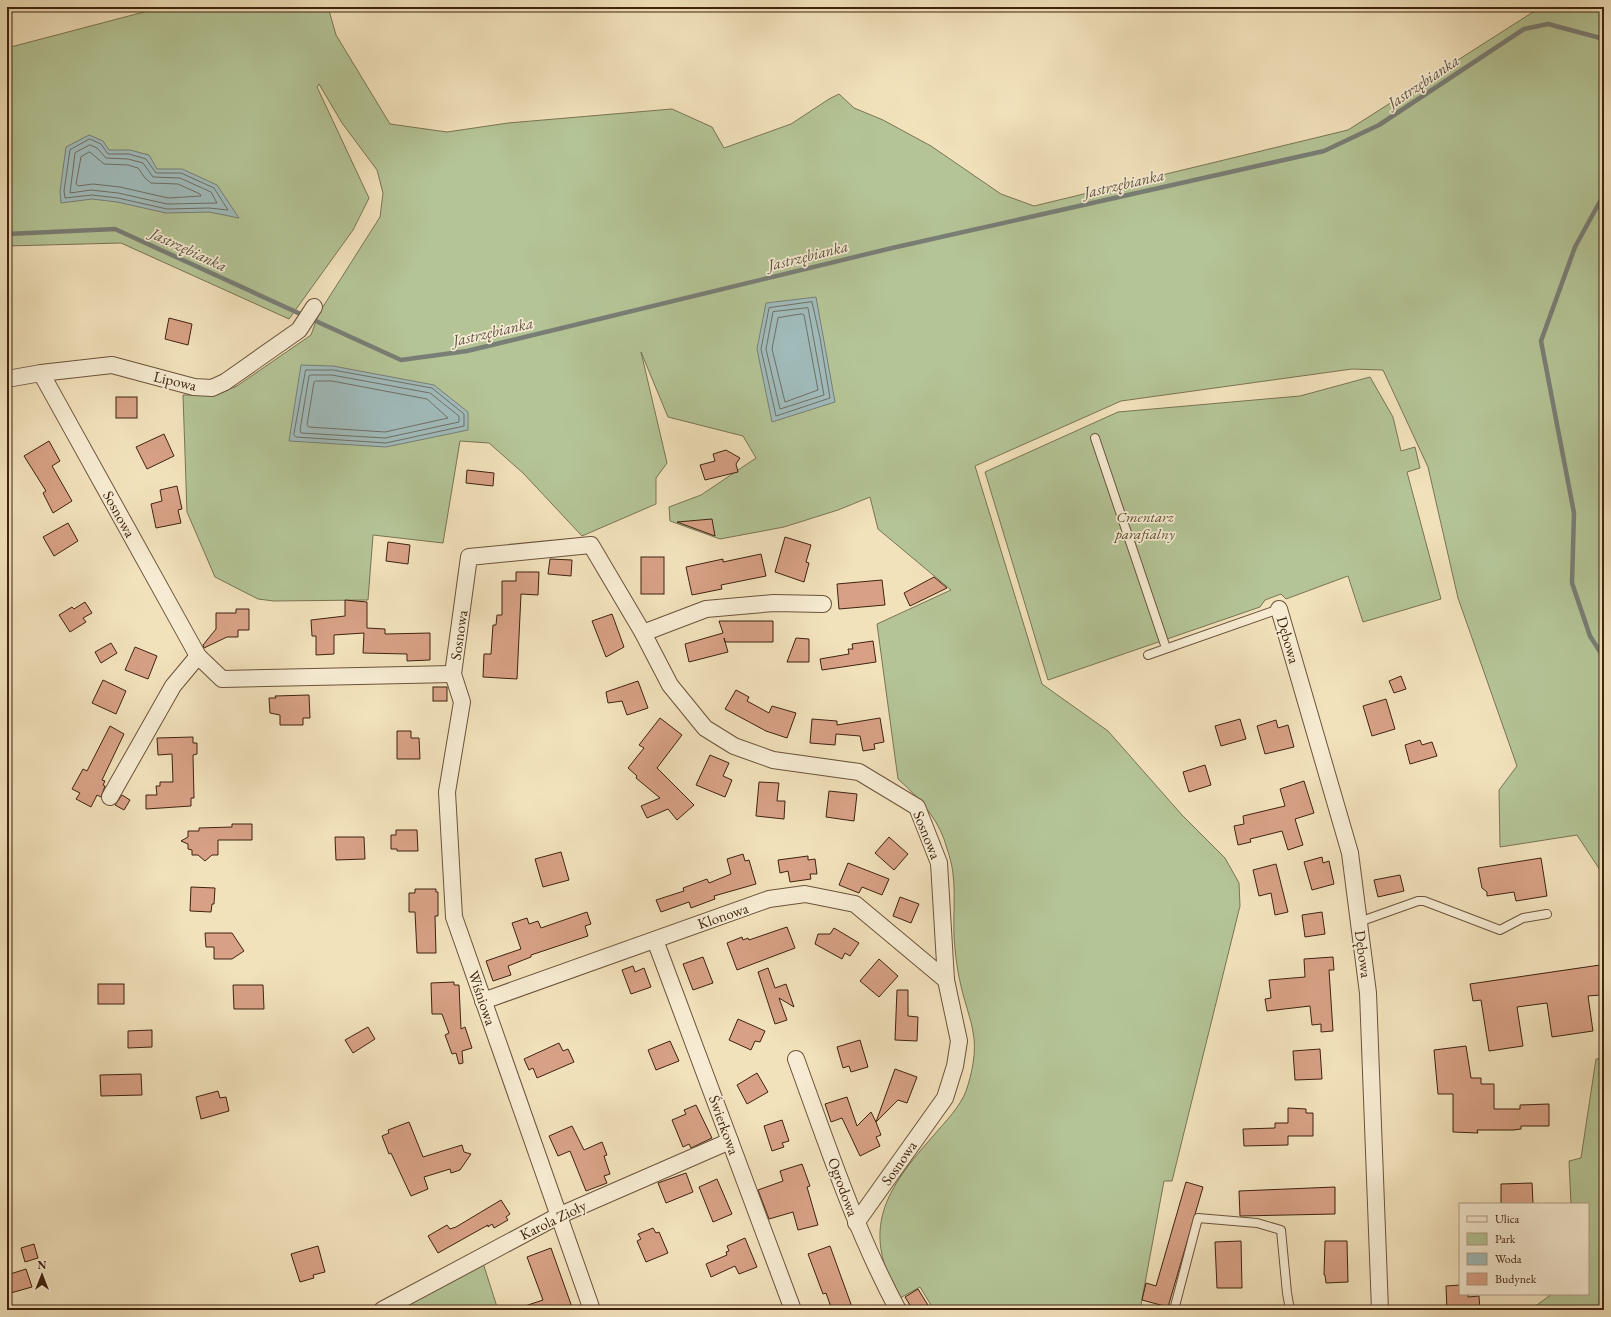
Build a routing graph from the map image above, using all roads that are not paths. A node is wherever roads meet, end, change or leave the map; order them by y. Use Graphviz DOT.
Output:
graph roads {
  1 [pos="314,307"];
  2 [pos="41,372"];
  3 [pos="7,379"];
  4 [pos="1095,438"];
  5 [pos="823,604"];
  6 [pos="1279,609"];
  7 [pos="643,633"];
  8 [pos="1166,648"];
  9 [pos="1148,655"];
  10 [pos="198,656"];
  11 [pos="453,674"];
  12 [pos="110,797"];
  13 [pos="1547,914"];
  14 [pos="1359,922"];
  15 [pos="655,940"];
  16 [pos="946,980"];
  17 [pos="483,1001"];
  18 [pos="796,1059"];
  19 [pos="730,1141"];
  20 [pos="558,1216"];
  21 [pos="856,1223"];
  22 [pos="382,1310"];
  23 [pos="592,1310"];
  24 [pos="793,1310"];
  25 [pos="898,1310"];
  26 [pos="1174,1310"];
  27 [pos="1290,1310"];
  28 [pos="1380,1310"];
  1 -- 2 [label="street, Lipowa"];
  2 -- 3 [label="street, Lipowa"];
  2 -- 10 [label="street, Sosnowa"];
  4 -- 8 [label="lane"];
  5 -- 7 [label="street"];
  6 -- 8 [label="lane"];
  6 -- 14 [label="street, Dębowa"];
  7 -- 11 [label="street, Sosnowa"];
  7 -- 16 [label="street, Sosnowa"];
  8 -- 9 [label="lane"];
  10 -- 11 [label="street, Sosnowa"];
  10 -- 12 [label="street"];
  11 -- 17 [label="street, Wiśniowa"];
  13 -- 14 [label="lane"];
  14 -- 28 [label="street, Dębowa"];
  15 -- 16 [label="street, Klonowa"];
  15 -- 17 [label="street, Klonowa"];
  15 -- 19 [label="street, Świerkowa"];
  16 -- 21 [label="street, Sosnowa"];
  17 -- 20 [label="street, Wiśniowa"];
  18 -- 21 [label="street, Ogrodowa"];
  19 -- 20 [label="street, Karola Zioły"];
  19 -- 24 [label="street, Świerkowa"];
  20 -- 22 [label="street, Karola Zioły"];
  20 -- 23 [label="street, Wiśniowa"];
  21 -- 25 [label="street, Ogrodowa"];
  26 -- 27 [label="lane"];
}
